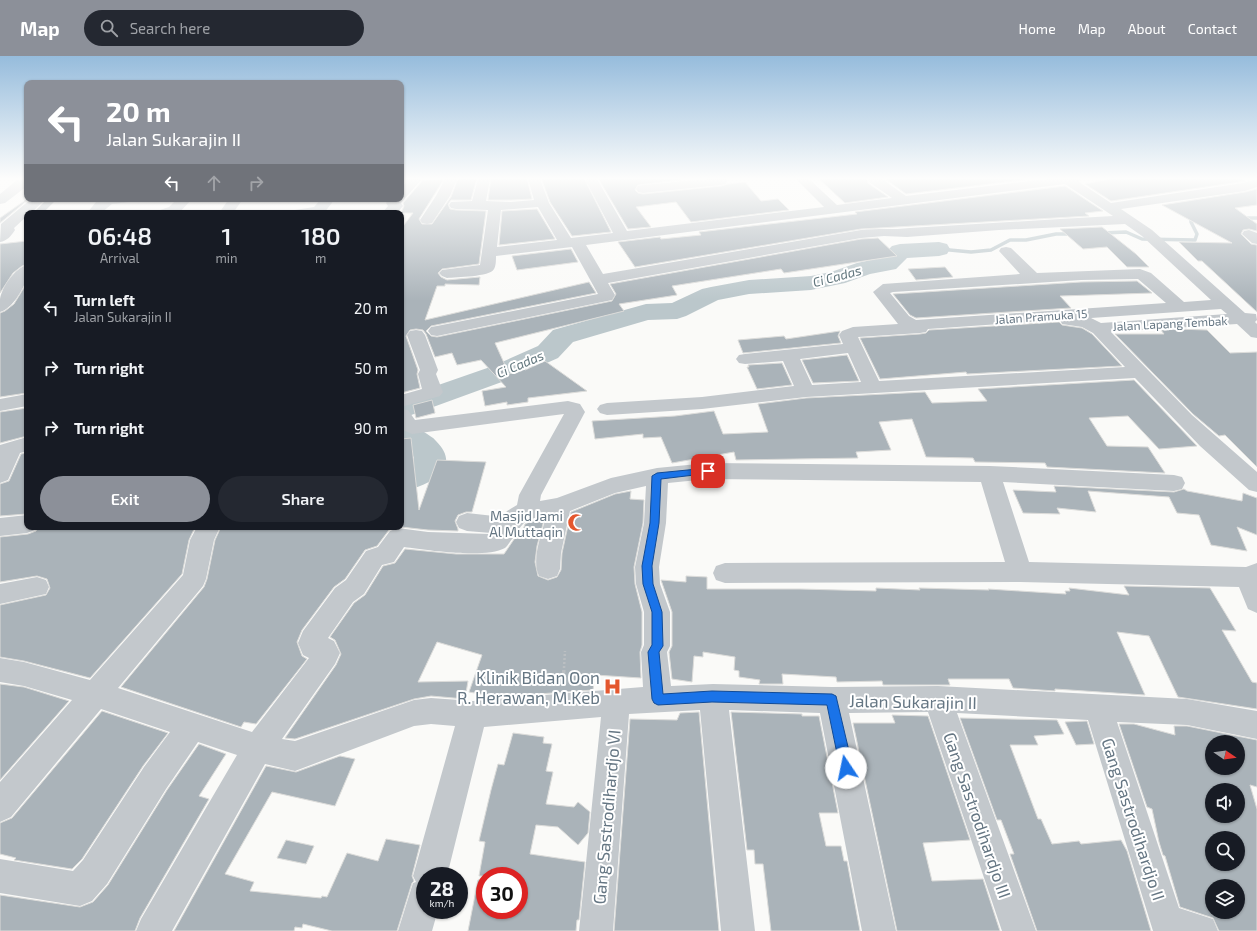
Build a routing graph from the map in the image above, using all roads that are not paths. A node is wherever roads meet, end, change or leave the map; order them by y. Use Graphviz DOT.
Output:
graph roads {
  1 [pos="14,220"];
  2 [pos="493,220"];
  3 [pos="553,220"];
  4 [pos="613,220"];
  5 [pos="749,220"];
  6 [pos="1128,220"];
  7 [pos="622,236"];
  8 [pos="0,238"];
  9 [pos="571,242"];
  10 [pos="1006,251"];
  11 [pos="488,253"];
  12 [pos="24,272"];
  13 [pos="447,273"];
  14 [pos="1033,278"];
  15 [pos="598,280"];
  16 [pos="21,285"];
  17 [pos="1225,304"];
  18 [pos="1179,306"];
  19 [pos="0,307"];
  20 [pos="1249,318"];
  21 [pos="1099,329"];
  22 [pos="1257,333"];
  23 [pos="419,335"];
  24 [pos="843,349"];
  25 [pos="789,355"];
  26 [pos="745,359"];
  27 [pos="1142,372"];
  28 [pos="873,388"];
  29 [pos="806,391"];
  30 [pos="24,401"];
  31 [pos="404,401"];
  32 [pos="0,405"];
  33 [pos="607,409"];
  34 [pos="404,420"];
  35 [pos="13,449"];
  36 [pos="990,474"];
  37 [pos="0,475"];
  38 [pos="657,476"];
  39 [pos="1174,483"];
  40 [pos="1257,484"];
  41 [pos="560,506"];
  42 [pos="530,508"];
  43 [pos="467,522"];
  44 [pos="24,524"];
  45 [pos="508,526"];
  46 [pos="0,527"];
  47 [pos="207,530"];
  48 [pos="548,569"];
  49 [pos="1020,572"];
  50 [pos="725,573"];
  51 [pos="1253,575"];
  52 [pos="37,587"];
  53 [pos="0,594"];
  54 [pos="1257,602"];
  55 [pos="0,670"];
  56 [pos="95,694"];
  57 [pos="712,697"];
  58 [pos="658,699"];
  59 [pos="938,699"];
  60 [pos="832,700"];
  61 [pos="616,703"];
  62 [pos="1098,708"];
  63 [pos="473,714"];
  64 [pos="1257,725"];
  65 [pos="192,727"];
  66 [pos="258,748"];
  67 [pos="0,806"];
  68 [pos="432,867"];
  69 [pos="0,876"];
  70 [pos="419,919"];
  71 [pos="1168,926"];
  72 [pos="153,931"];
  73 [pos="416,931"];
  74 [pos="596,931"];
  75 [pos="738,931"];
  76 [pos="879,931"];
  77 [pos="1019,931"];
  78 [pos="1201,931"];
  1 -- 8 [label="street"];
  2 -- 11 [label="street"];
  3 -- 9 [label="street"];
  4 -- 7 [label="street"];
  5 -- 7 [label="street"];
  6 -- 15 [label="street"];
  6 -- 17 [label="street"];
  7 -- 9 [label="street"];
  9 -- 11 [label="street"];
  9 -- 15 [label="street"];
  10 -- 14 [label="street"];
  11 -- 13 [label="street"];
  12 -- 16 [label="street"];
  14 -- 18 [label="street"];
  14 -- 18 [label="street, Jalan Pramuka 15"];
  15 -- 23 [label="street"];
  16 -- 19 [label="street"];
  17 -- 18 [label="street, Jalan Pramuka 15"];
  17 -- 20 [label="street"];
  20 -- 21 [label="street, Jalan Lapang Tembak"];
  20 -- 22 [label="street"];
  21 -- 27 [label="street"];
  21 -- 28 [label="street"];
  23 -- 31 [label="street"];
  24 -- 25 [label="street"];
  25 -- 26 [label="street"];
  25 -- 29 [label="street"];
  27 -- 28 [label="street"];
  27 -- 40 [label="street"];
  28 -- 29 [label="street"];
  29 -- 33 [label="street"];
  30 -- 32 [label="street"];
  34 -- 42 [label="street"];
  35 -- 37 [label="street"];
  36 -- 38 [label="street"];
  36 -- 39 [label="street"];
  36 -- 49 [label="street"];
  38 -- 41 [label="street"];
  38 -- 58 [label="street"];
  41 -- 42 [label="street"];
  41 -- 48 [label="street"];
  42 -- 45 [label="street"];
  43 -- 45 [label="street"];
  44 -- 46 [label="street"];
  45 -- 66 [label="street"];
  47 -- 56 [label="street"];
  49 -- 50 [label="street"];
  49 -- 51 [label="street"];
  51 -- 54 [label="street"];
  52 -- 53 [label="street"];
  55 -- 56 [label="street, Jalan Sukarajin II"];
  56 -- 65 [label="street, Jalan Sukarajin II"];
  56 -- 67 [label="street"];
  57 -- 58 [label="street, Jalan Sukarajin II"];
  57 -- 60 [label="street, Jalan Sukarajin II"];
  57 -- 75 [label="street"];
  58 -- 61 [label="street, Jalan Sukarajin II"];
  59 -- 60 [label="street, Jalan Sukarajin II"];
  59 -- 62 [label="street, Jalan Sukarajin II"];
  59 -- 77 [label="street, Gang Sastrodihardjo III"];
  60 -- 76 [label="street"];
  61 -- 63 [label="street, Jalan Sukarajin II"];
  61 -- 74 [label="street, Gang Sastrodihardjo VI"];
  62 -- 64 [label="street, Jalan Sukarajin II"];
  62 -- 71 [label="street, Gang Sastrodihardjo II"];
  63 -- 66 [label="street, Jalan Sukarajin II"];
  63 -- 68 [label="street"];
  65 -- 66 [label="street, Jalan Sukarajin II"];
  65 -- 69 [label="street"];
  66 -- 72 [label="street"];
  70 -- 73 [label="street"];
  71 -- 78 [label="street"];
}
